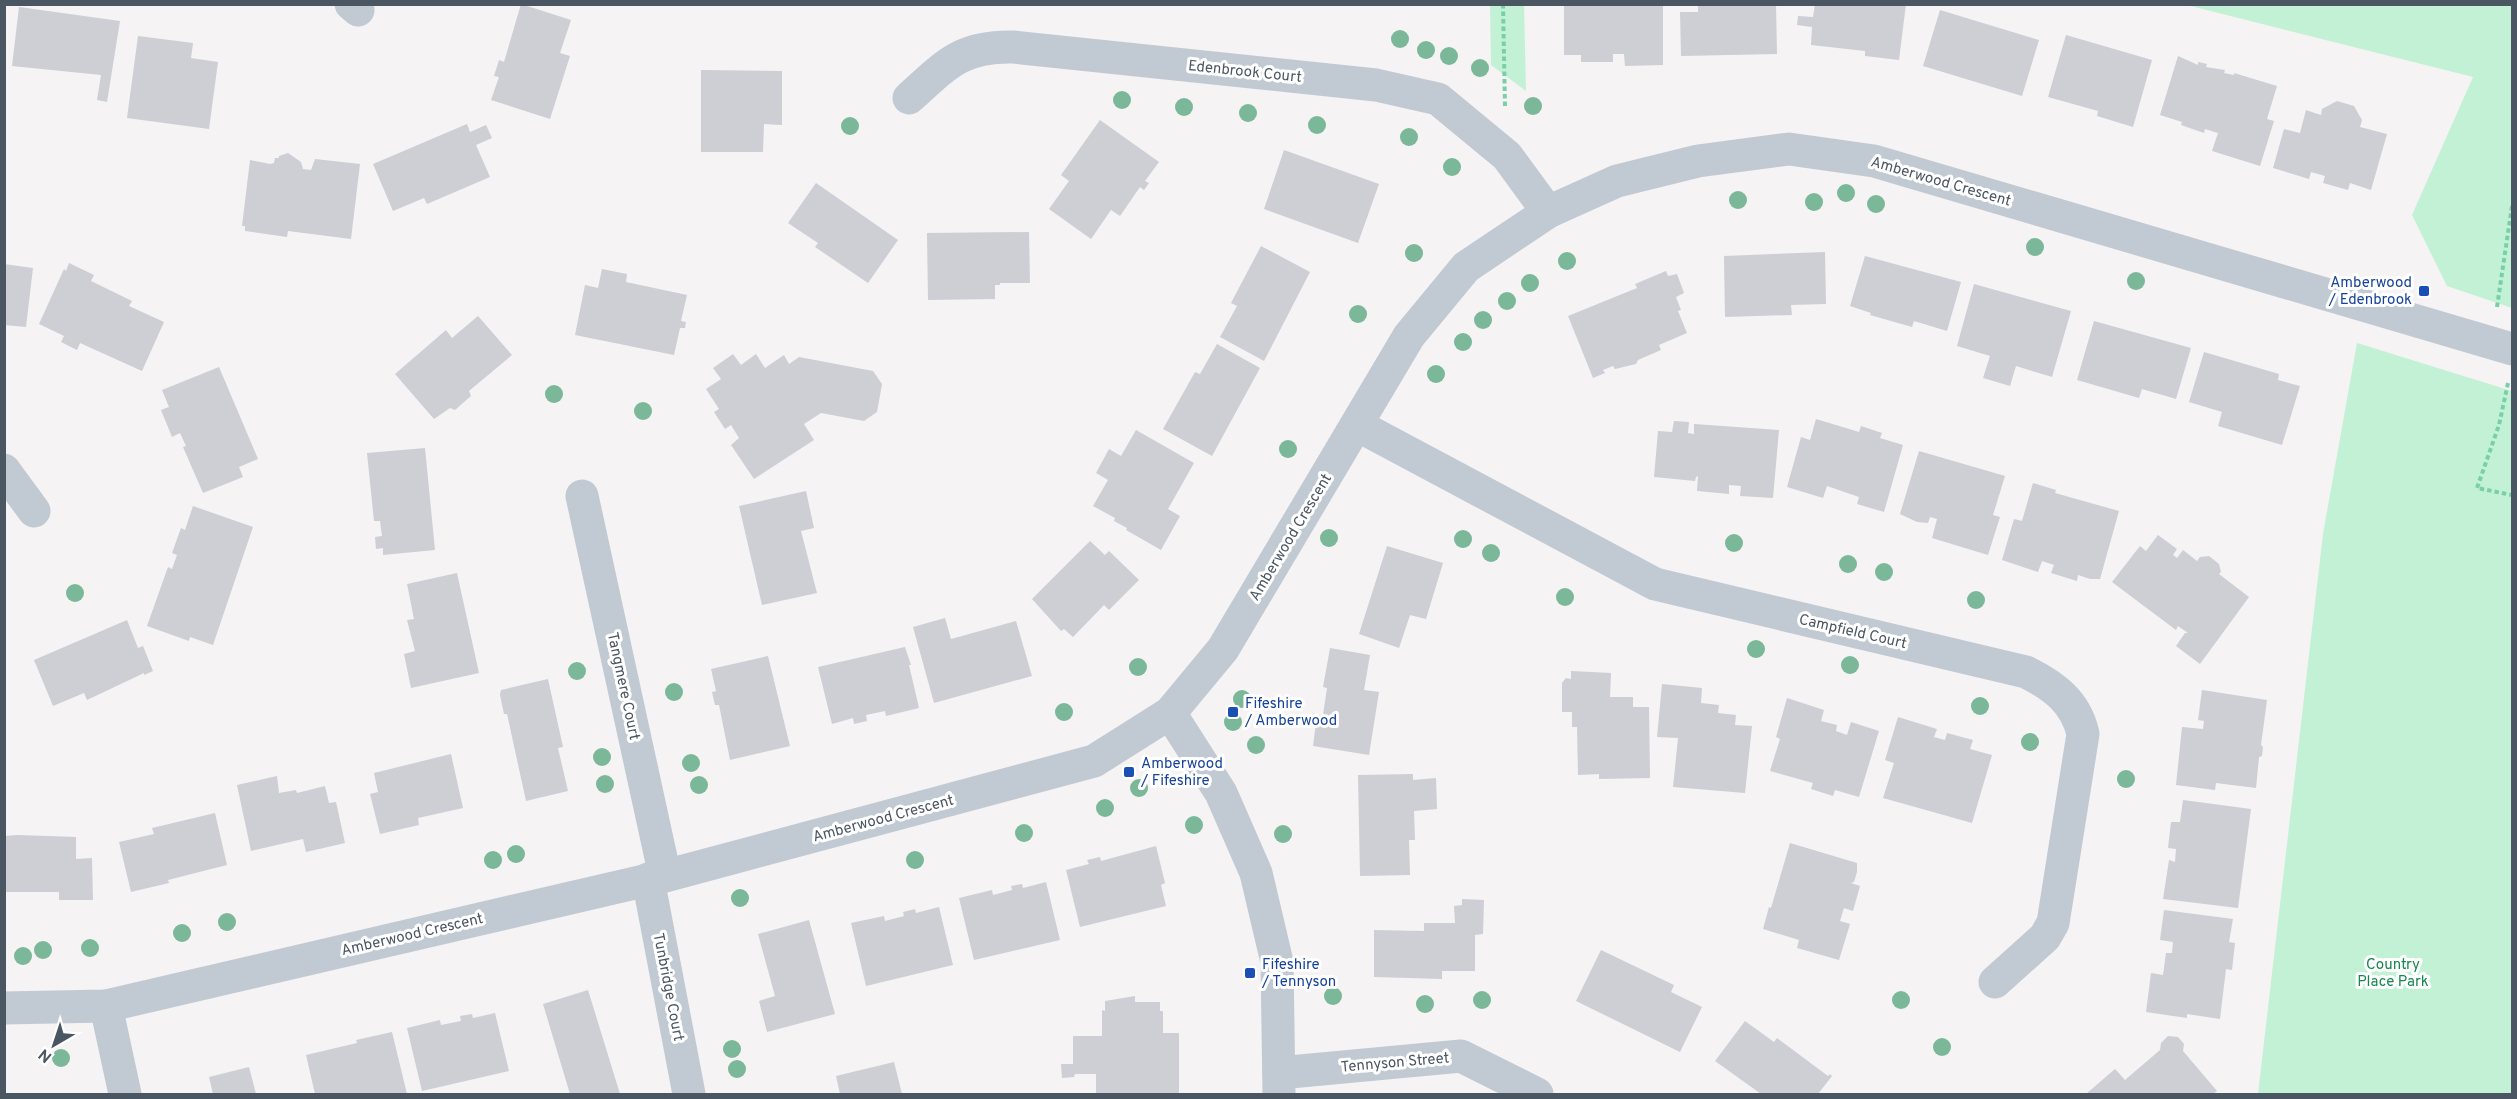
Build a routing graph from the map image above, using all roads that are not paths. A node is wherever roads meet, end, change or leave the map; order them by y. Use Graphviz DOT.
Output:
graph roads {
  1 [pos="909,98"];
  2 [pos="1548,212"];
  3 [pos="2505,356"];
  4 [pos="1357,425"];
  5 [pos="4,470"];
  6 [pos="582,496"];
  7 [pos="34,511"];
  8 [pos="1170,713"];
  9 [pos="656,877"];
  10 [pos="1995,982"];
  11 [pos="106,1006"];
  12 [pos="4,1008"];
  13 [pos="1279,1084"];
  14 [pos="125,1095"];
  15 [pos="689,1095"];
  16 [pos="1537,1095"];
  1 -- 2 [label="street, Edenbrook Court"];
  2 -- 3 [label="street, Amberwood Crescent"];
  2 -- 4 [label="street, Amberwood Crescent"];
  4 -- 8 [label="street, Amberwood Crescent"];
  4 -- 10 [label="street, Campfield Court"];
  5 -- 7 [label="street"];
  6 -- 9 [label="street, Tangmere Court"];
  8 -- 9 [label="street, Amberwood Crescent"];
  8 -- 13 [label="street"];
  9 -- 11 [label="street, Amberwood Crescent"];
  9 -- 15 [label="street, Tunbridge Court"];
  11 -- 12 [label="street, Amberwood Crescent"];
  11 -- 14 [label="street"];
  13 -- 16 [label="street, Tennyson Street"];
}
